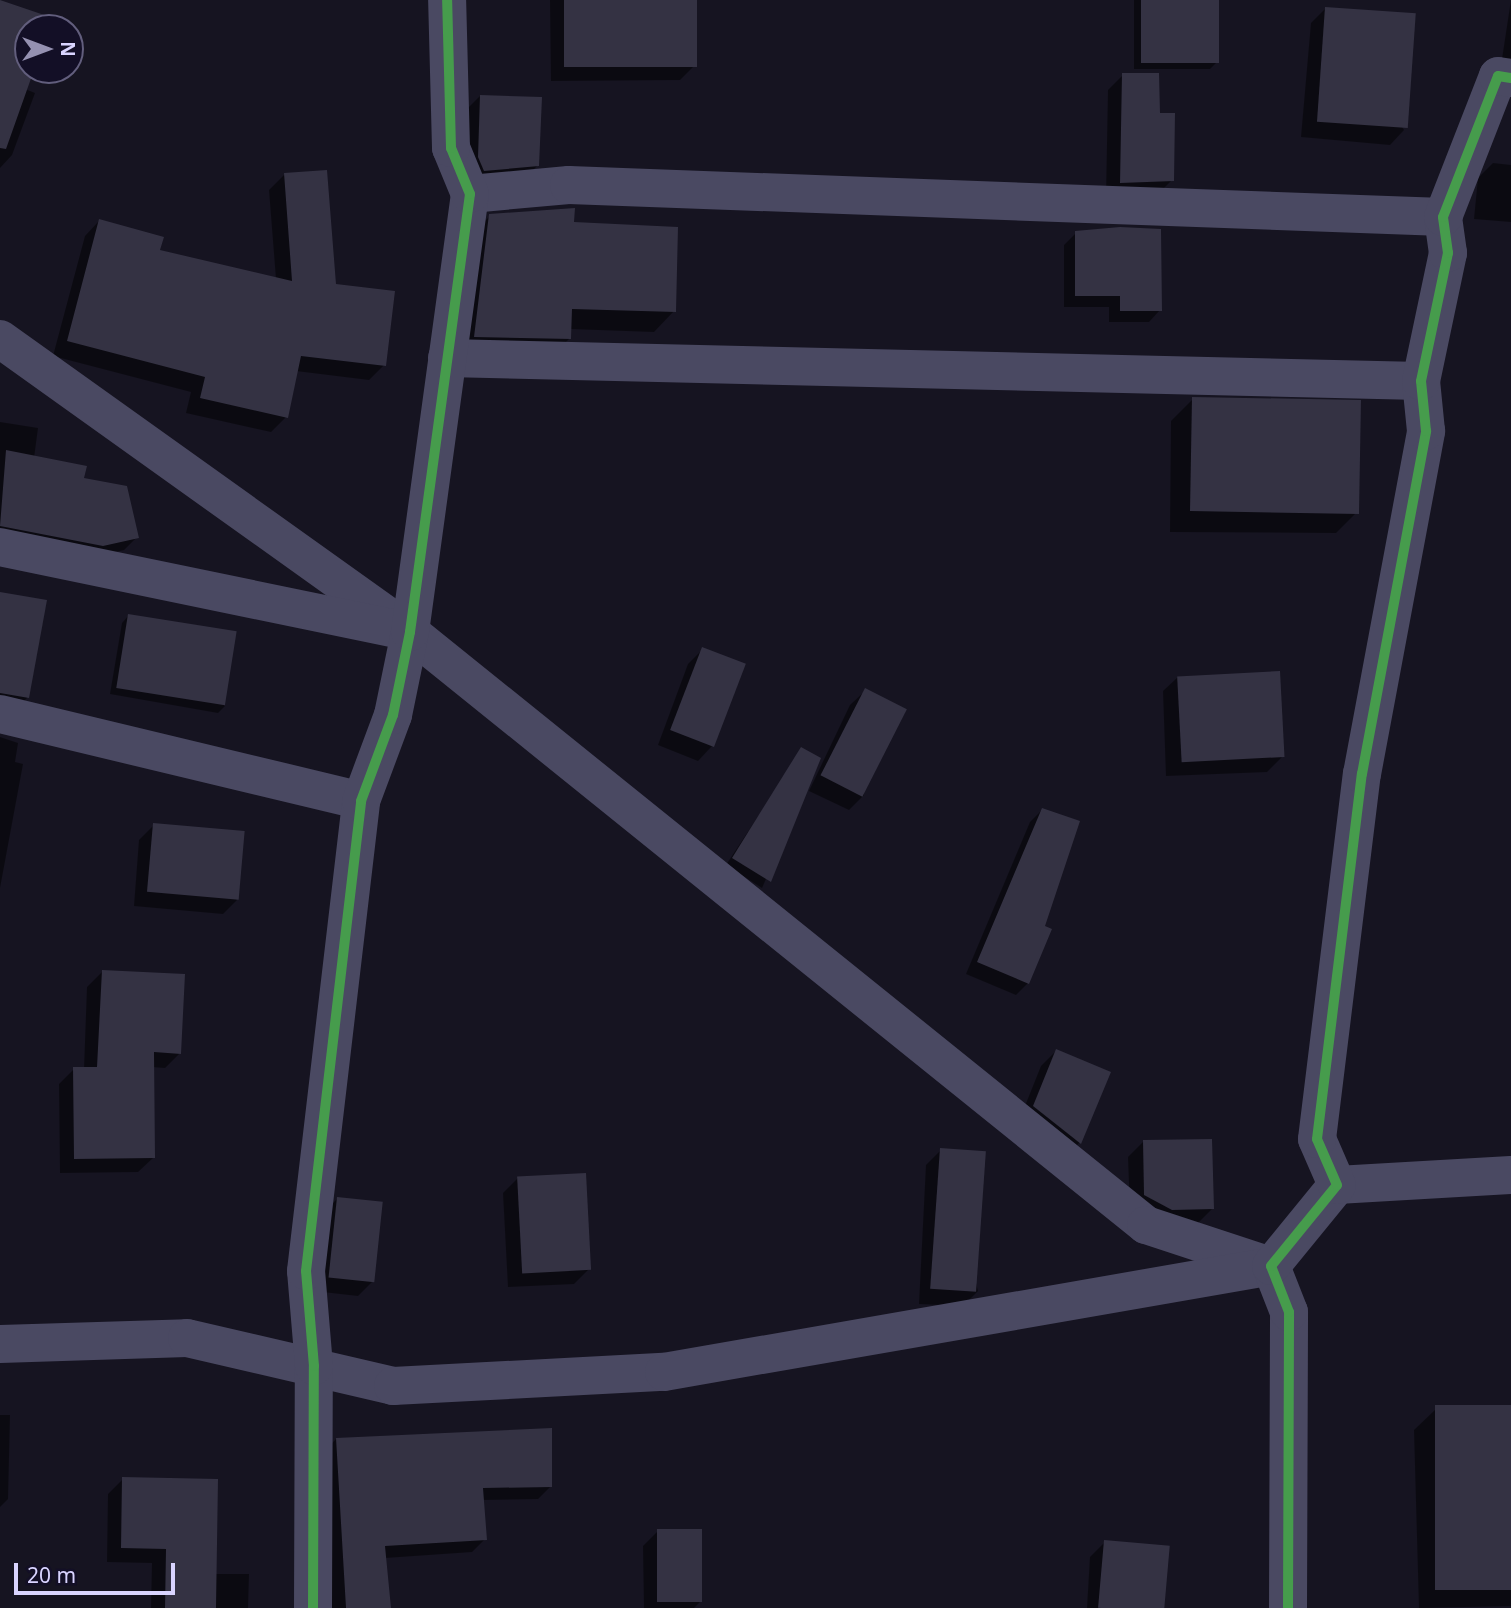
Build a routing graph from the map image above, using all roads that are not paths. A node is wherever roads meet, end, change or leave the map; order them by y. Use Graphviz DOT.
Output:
graph roads {
  1 [pos="447,0"];
  2 [pos="1511,78"];
  3 [pos="470,194"];
  4 [pos="1443,217"];
  5 [pos="0,339"];
  6 [pos="447,358"];
  7 [pos="1421,381"];
  8 [pos="0,547"];
  9 [pos="410,632"];
  10 [pos="0,714"];
  11 [pos="361,801"];
  12 [pos="1511,1175"];
  13 [pos="1337,1185"];
  14 [pos="1271,1266"];
  15 [pos="0,1344"];
  16 [pos="314,1366"];
  17 [pos="313,1608"];
  18 [pos="1288,1608"];
  1 -- 3 [label="street"];
  2 -- 4 [label="street"];
  3 -- 4 [label="street"];
  3 -- 6 [label="street"];
  4 -- 7 [label="street"];
  5 -- 9 [label="street"];
  6 -- 7 [label="street"];
  6 -- 9 [label="street"];
  7 -- 13 [label="street"];
  8 -- 9 [label="street"];
  9 -- 11 [label="street"];
  9 -- 14 [label="street"];
  10 -- 11 [label="street"];
  11 -- 16 [label="street"];
  12 -- 13 [label="street"];
  13 -- 14 [label="street"];
  14 -- 16 [label="street"];
  14 -- 18 [label="street"];
  15 -- 16 [label="street"];
  16 -- 17 [label="street"];
}
